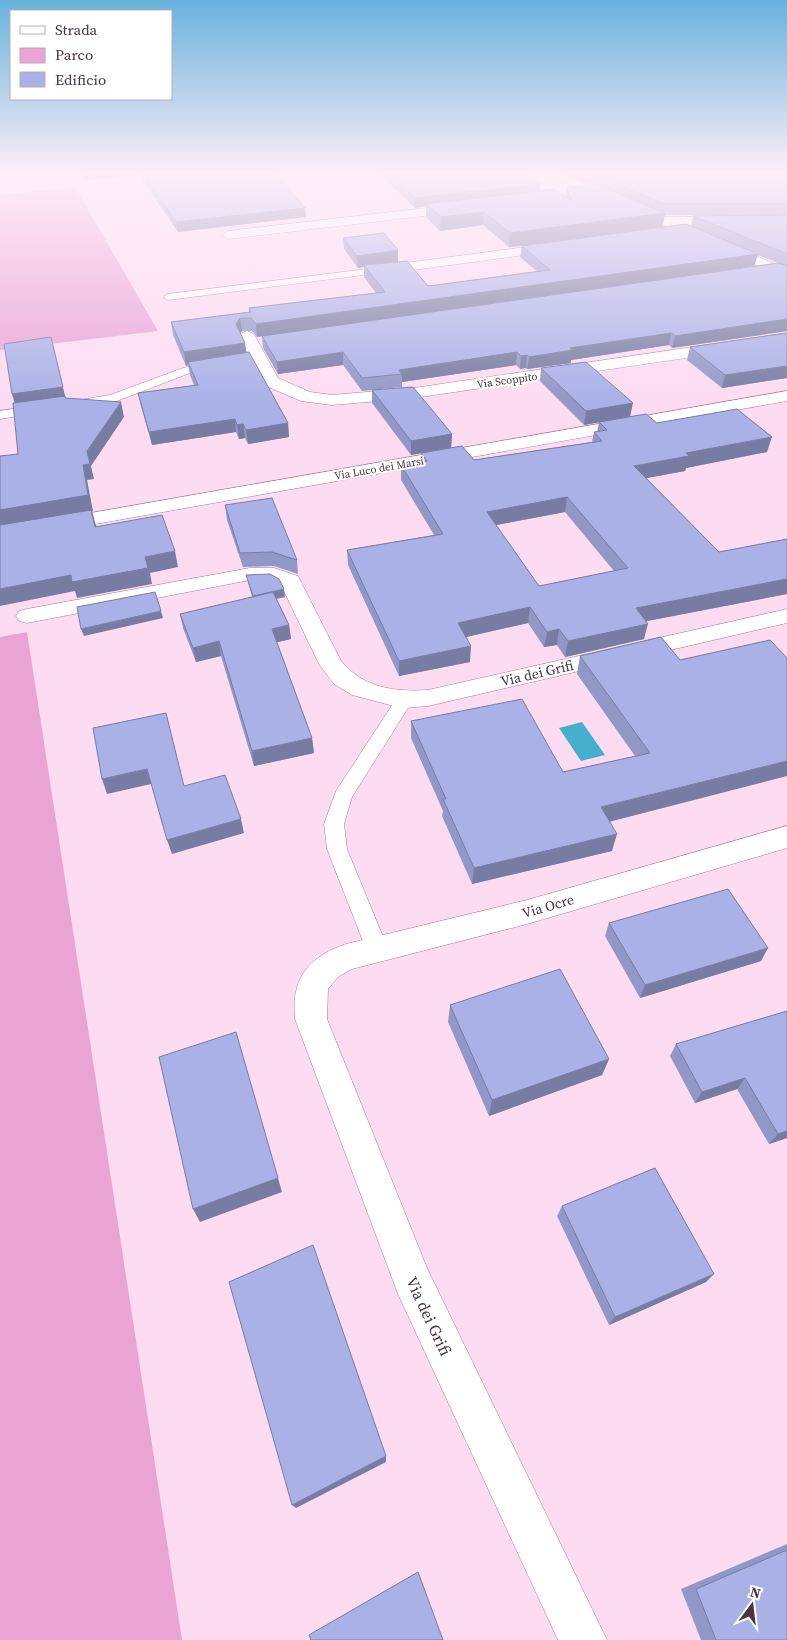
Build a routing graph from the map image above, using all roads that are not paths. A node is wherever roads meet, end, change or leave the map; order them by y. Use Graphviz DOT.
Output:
graph roads {
  1 [pos="547,249"];
  2 [pos="729,249"];
  3 [pos="778,268"];
  4 [pos="383,270"];
  5 [pos="744,274"];
  6 [pos="168,297"];
  7 [pos="787,338"];
  8 [pos="253,341"];
  9 [pos="231,363"];
  10 [pos="787,396"];
  11 [pos="0,415"];
  12 [pos="0,535"];
  13 [pos="27,616"];
  14 [pos="787,616"];
  15 [pos="404,700"];
  16 [pos="787,837"];
  17 [pos="377,949"];
  18 [pos="314,980"];
  19 [pos="583,1640"];
  1 -- 4 [label="street"];
  2 -- 3 [label="street"];
  3 -- 5 [label="street"];
  4 -- 6 [label="lane"];
  7 -- 8 [label="street, Via Scoppito"];
  9 -- 11 [label="lane"];
  10 -- 12 [label="street, Via Luco dei Marsi"];
  13 -- 15 [label="street, Via dei Grifi"];
  14 -- 15 [label="street, Via dei Grifi"];
  15 -- 17 [label="lane"];
  16 -- 17 [label="street, Via Ocre"];
  17 -- 18 [label="street, Via Ocre"];
  18 -- 19 [label="street, Via dei Grifi"];
}
